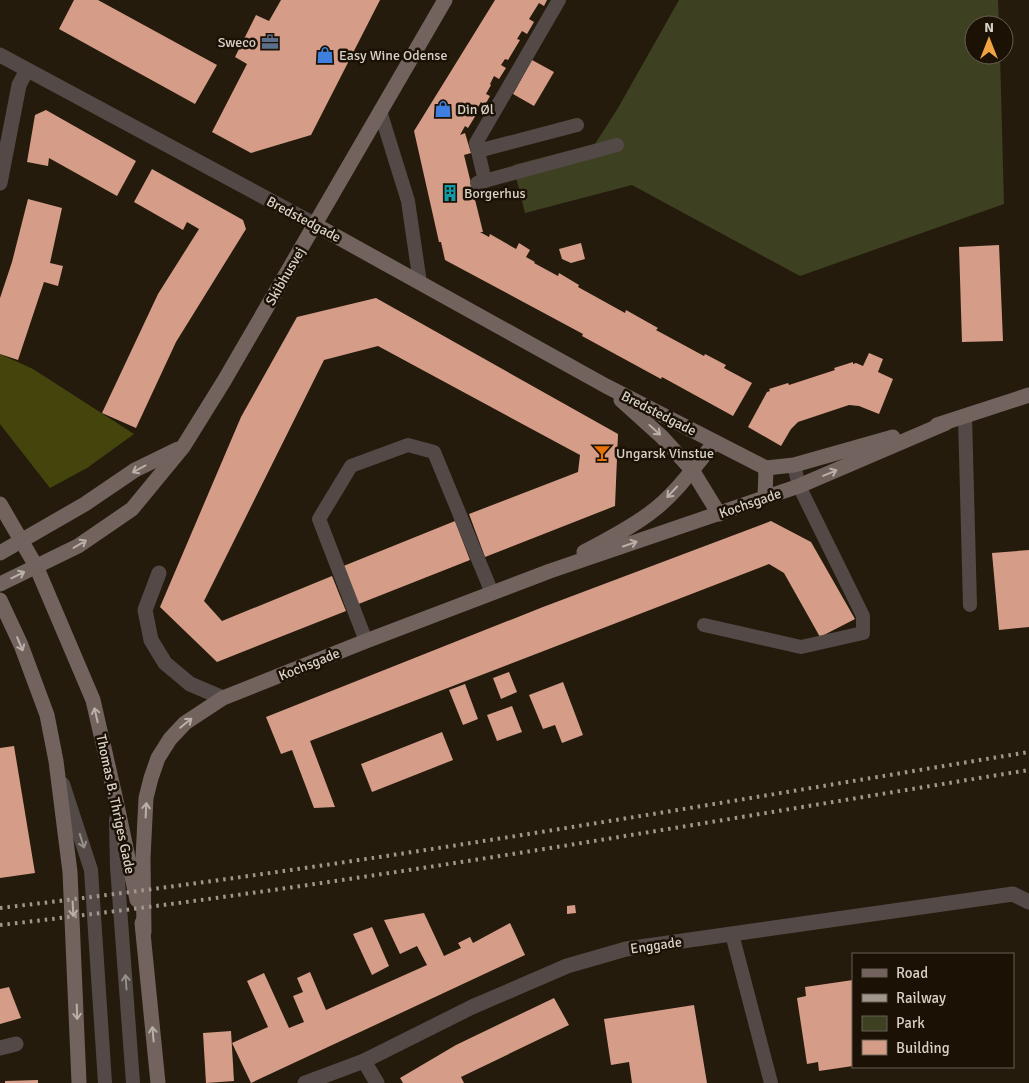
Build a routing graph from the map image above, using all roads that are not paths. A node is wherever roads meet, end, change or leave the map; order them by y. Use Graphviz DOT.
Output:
graph roads {
  1 [pos="445,0"];
  2 [pos="559,0"];
  3 [pos="0,55"];
  4 [pos="27,70"];
  5 [pos="380,112"];
  6 [pos="577,124"];
  7 [pos="617,145"];
  8 [pos="478,151"];
  9 [pos="0,183"];
  10 [pos="314,224"];
  11 [pos="420,283"];
  12 [pos="606,386"];
  13 [pos="1029,395"];
  14 [pos="965,416"];
  15 [pos="946,423"];
  16 [pos="715,442"];
  17 [pos="183,447"];
  18 [pos="794,465"];
  19 [pos="766,468"];
  20 [pos="692,470"];
  21 [pos="800,486"];
  22 [pos="765,498"];
  23 [pos="0,504"];
  24 [pos="719,514"];
  25 [pos="22,540"];
  26 [pos="0,553"];
  27 [pos="36,566"];
  28 [pos="550,571"];
  29 [pos="159,573"];
  30 [pos="0,584"];
  31 [pos="492,593"];
  32 [pos="0,600"];
  33 [pos="970,605"];
  34 [pos="704,625"];
  35 [pos="366,641"];
  36 [pos="223,698"];
  37 [pos="56,761"];
  38 [pos="115,796"];
  39 [pos="1029,902"];
  40 [pos="144,932"];
  41 [pos="732,934"];
  42 [pos="16,1044"];
  43 [pos="0,1048"];
  44 [pos="364,1061"];
  45 [pos="79,1083"];
  46 [pos="105,1083"];
  47 [pos="133,1083"];
  48 [pos="158,1083"];
  49 [pos="306,1083"];
  50 [pos="377,1083"];
  51 [pos="771,1083"];
  1 -- 5 [label="street, Skibhusvej"];
  2 -- 8 [label="lane"];
  3 -- 4 [label="street, Bredstedgade"];
  4 -- 9 [label="street"];
  4 -- 10 [label="street, Bredstedgade"];
  5 -- 10 [label="street, Skibhusvej"];
  5 -- 11 [label="lane"];
  6 -- 8 [label="lane"];
  7 -- 8 [label="lane"];
  10 -- 11 [label="street, Bredstedgade"];
  10 -- 17 [label="street, Skibhusvej"];
  11 -- 12 [label="street, Bredstedgade"];
  12 -- 16 [label="street, Bredstedgade"];
  12 -- 20 [label="street, Bredstedgade, one-way"];
  13 -- 14 [label="street, Kochsgade"];
  14 -- 15 [label="street, Kochsgade"];
  14 -- 33 [label="lane"];
  15 -- 18 [label="street, Kochsgade"];
  21 -- 15 [label="street, Kochsgade, one-way"];
  16 -- 19 [label="street, Bredstedgade"];
  16 -- 20 [label="street, Kochsgade"];
  17 -- 25 [label="street, one-way"];
  27 -- 17 [label="street, Skibhusvej, one-way"];
  18 -- 19 [label="street, Kochsgade"];
  18 -- 21 [label="lane"];
  19 -- 22 [label="street"];
  20 -- 24 [label="street, Bredstedgade"];
  20 -- 28 [label="street, Kochsgade, one-way"];
  21 -- 22 [label="street, Kochsgade"];
  21 -- 34 [label="lane"];
  22 -- 24 [label="street, Kochsgade"];
  23 -- 25 [label="street, Thomas B. Thriges Gade"];
  28 -- 24 [label="street, Kochsgade, one-way"];
  25 -- 26 [label="street"];
  25 -- 27 [label="street, Thomas B. Thriges Gade"];
  30 -- 27 [label="street, Skibhusvej, one-way"];
  38 -- 27 [label="street, Thomas B. Thriges Gade, one-way"];
  28 -- 31 [label="street, Kochsgade"];
  29 -- 36 [label="street"];
  31 -- 35 [label="street, Kochsgade"];
  31 -- 35 [label="lane"];
  32 -- 37 [label="street, one-way"];
  35 -- 36 [label="street, Kochsgade"];
  40 -- 36 [label="street, Kochsgade, one-way"];
  37 -- 45 [label="street, one-way"];
  37 -- 46 [label="lane, one-way"];
  38 -- 40 [label="street, Thomas B. Thriges Gade"];
  47 -- 38 [label="lane, one-way"];
  39 -- 41 [label="street, Enggade"];
  48 -- 40 [label="street, Thomas B. Thriges Gade, one-way"];
  41 -- 44 [label="street, Enggade"];
  41 -- 51 [label="lane"];
  42 -- 43 [label="street"];
  44 -- 49 [label="street, Enggade"];
  44 -- 50 [label="street"];
}
